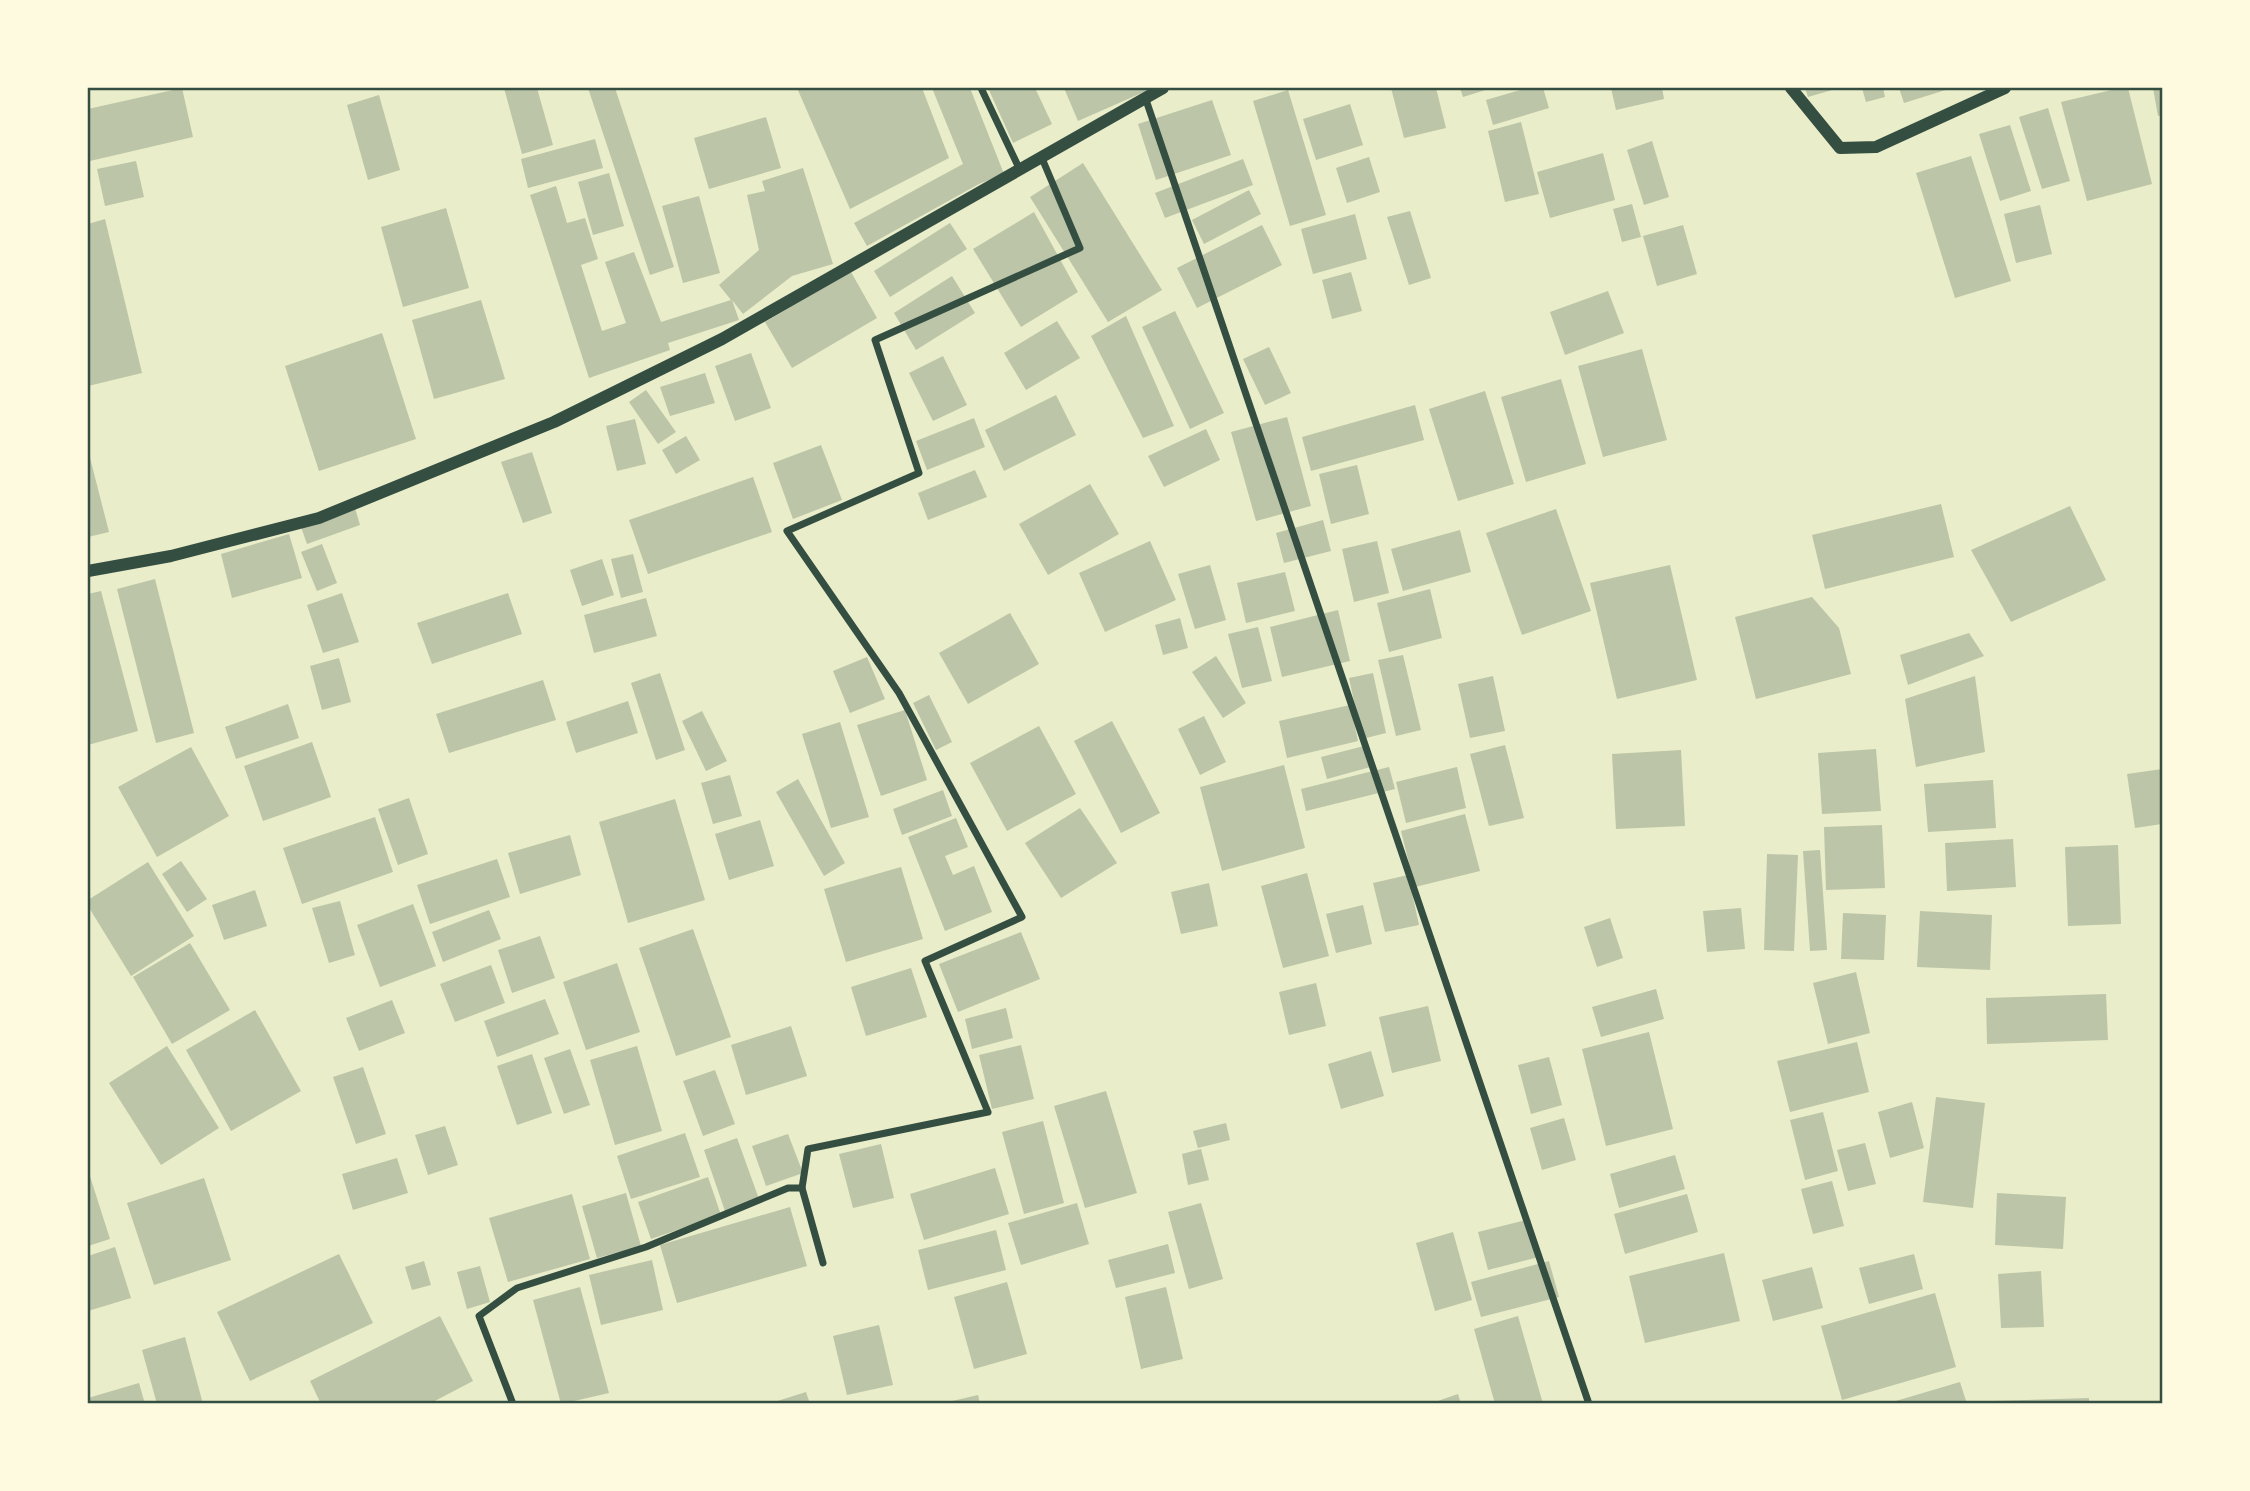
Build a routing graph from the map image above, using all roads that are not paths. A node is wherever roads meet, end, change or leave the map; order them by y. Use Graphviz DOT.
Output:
graph roads {
  1 [pos="981,88"];
  2 [pos="1163,88"];
  3 [pos="1791,88"];
  4 [pos="2005,88"];
  5 [pos="1145,97"];
  6 [pos="1041,156"];
  7 [pos="1019,168"];
  8 [pos="88,570"];
  9 [pos="802,1188"];
  10 [pos="823,1263"];
  11 [pos="513,1404"];
  12 [pos="1590,1404"];
  1 -- 7 [label="street"];
  2 -- 5 [label="street"];
  3 -- 4 [label="street"];
  5 -- 6 [label="street"];
  5 -- 12 [label="street"];
  6 -- 7 [label="street"];
  6 -- 9 [label="street"];
  7 -- 8 [label="street"];
  9 -- 10 [label="street"];
  9 -- 11 [label="street"];
}
